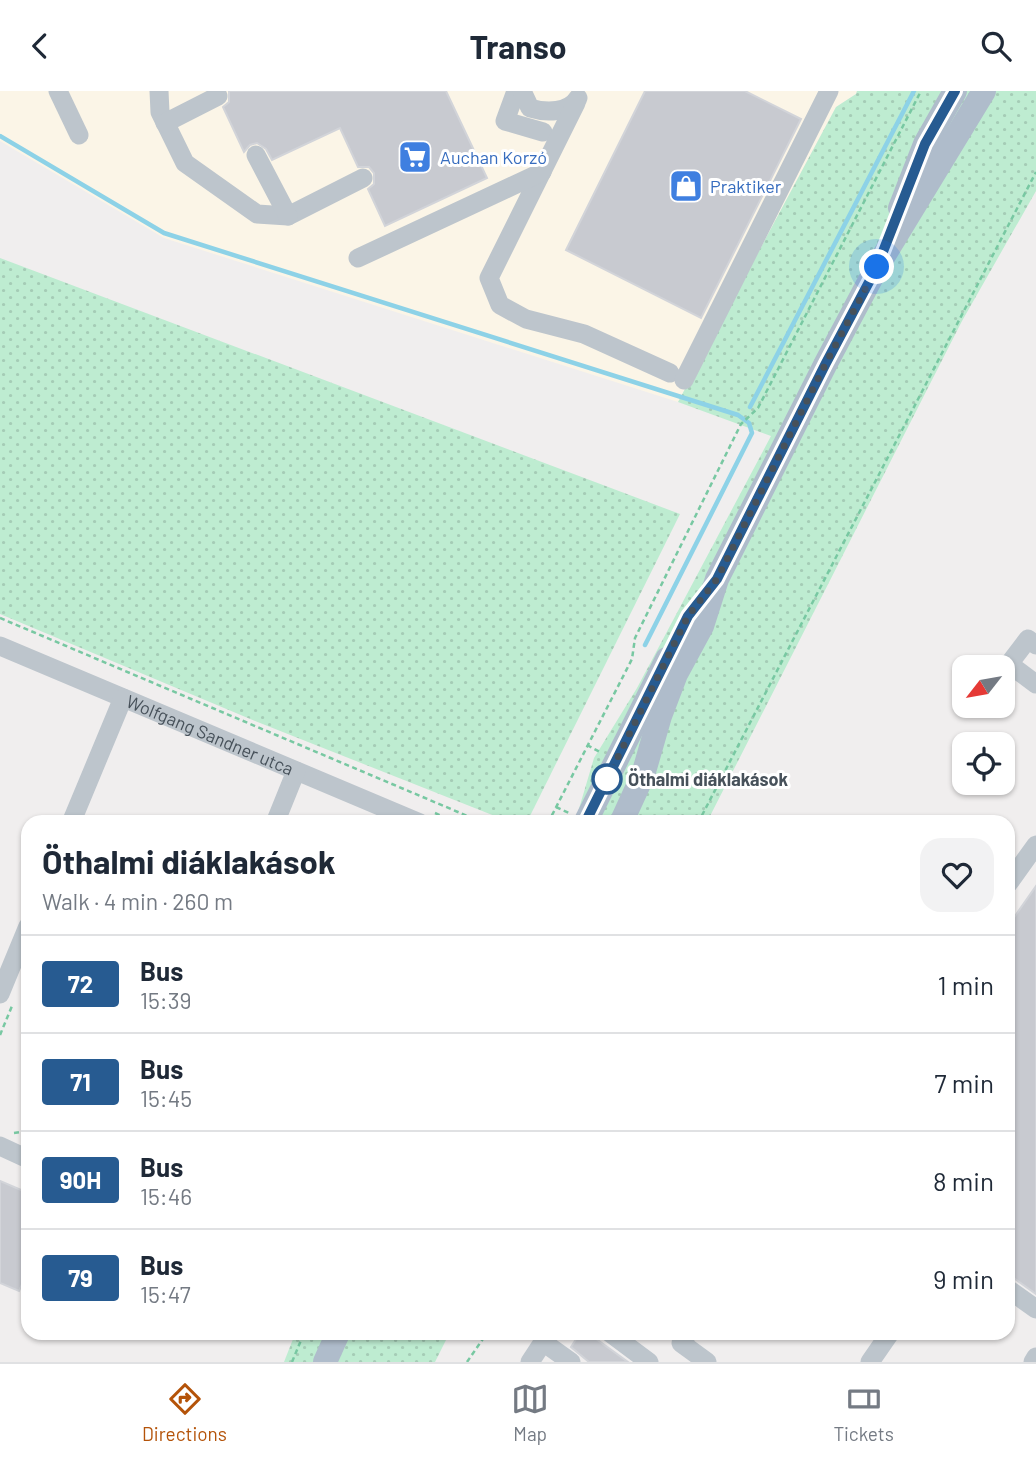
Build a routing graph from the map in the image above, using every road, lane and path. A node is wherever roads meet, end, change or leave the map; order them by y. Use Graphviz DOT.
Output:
graph roads {
  1 [pos="58,91"];
  2 [pos="159,91"];
  3 [pos="516,91"];
  4 [pos="829,91"];
  5 [pos="921,91"];
  6 [pos="954,91"];
  7 [pos="984,91"];
  8 [pos="218,96"];
  9 [pos="579,97"];
  10 [pos="526,99"];
  11 [pos="165,123"];
  12 [pos="79,135"];
  13 [pos="548,140"];
  14 [pos="256,155"];
  15 [pos="542,171"];
  16 [pos="1036,172"];
  17 [pos="363,178"];
  18 [pos="288,216"];
  19 [pos="358,258"];
  20 [pos="877,267"];
  21 [pos="717,579"];
  22 [pos="0,618"];
  23 [pos="1036,645"];
  24 [pos="0,646"];
  25 [pos="1036,684"];
  26 [pos="123,698"];
  27 [pos="587,745"];
  28 [pos="600,752"];
  29 [pos="296,771"];
  30 [pos="556,807"];
  31 [pos="74,815"];
  32 [pos="278,815"];
  33 [pos="401,815"];
  34 [pos="465,815"];
  35 [pos="552,815"];
  36 [pos="571,815"];
  37 [pos="581,815"];
  38 [pos="625,815"];
  39 [pos="702,815"];
  40 [pos="1036,845"];
  41 [pos="1015,874"];
  42 [pos="21,943"];
  43 [pos="0,994"];
  44 [pos="0,1146"];
  45 [pos="21,1156"];
  46 [pos="1015,1294"];
  47 [pos="1036,1309"];
  48 [pos="301,1340"];
  49 [pos="335,1340"];
  50 [pos="482,1340"];
  51 [pos="545,1340"];
  52 [pos="548,1340"];
  53 [pos="619,1340"];
  54 [pos="683,1340"];
  55 [pos="885,1340"];
  56 [pos="1036,1357"];
  57 [pos="292,1362"];
  58 [pos="325,1362"];
  59 [pos="467,1362"];
  60 [pos="530,1362"];
  61 [pos="571,1362"];
  62 [pos="649,1362"];
  63 [pos="707,1362"];
  64 [pos="870,1362"];
  65 [pos="1032,1362"];
  1 -- 12 [label="street"];
  2 -- 11 [label="street"];
  3 -- 13 [label="street"];
  4 -- 15 [label="street"];
  5 -- 27 [label="path"];
  6 -- 20 [label="main road"];
  7 -- 20 [label="main road"];
  8 -- 11 [label="street"];
  9 -- 10 [label="street"];
  9 -- 13 [label="street"];
  10 -- 13 [label="street"];
  11 -- 18 [label="street"];
  13 -- 15 [label="street"];
  14 -- 18 [label="street"];
  15 -- 19 [label="street"];
  16 -- 39 [label="path"];
  17 -- 18 [label="street"];
  20 -- 21 [label="main road"];
  21 -- 37 [label="main road"];
  21 -- 38 [label="main road"];
  22 -- 34 [label="path"];
  23 -- 25 [label="street"];
  24 -- 26 [label="street, Wolfgang Sandner utca"];
  26 -- 29 [label="street, Wolfgang Sandner utca"];
  26 -- 31 [label="street"];
  27 -- 28 [label="path"];
  27 -- 30 [label="path"];
  29 -- 32 [label="street"];
  29 -- 33 [label="street, Wolfgang Sandner utca"];
  30 -- 35 [label="path"];
  30 -- 36 [label="path"];
  40 -- 41 [label="street"];
  42 -- 43 [label="street"];
  44 -- 45 [label="street"];
  46 -- 47 [label="street"];
  48 -- 57 [label="path"];
  49 -- 58 [label="main road"];
  50 -- 59 [label="path"];
  51 -- 60 [label="street"];
  52 -- 61 [label="street"];
  53 -- 62 [label="street"];
  54 -- 63 [label="street"];
  55 -- 64 [label="street"];
  56 -- 65 [label="street"];
}
